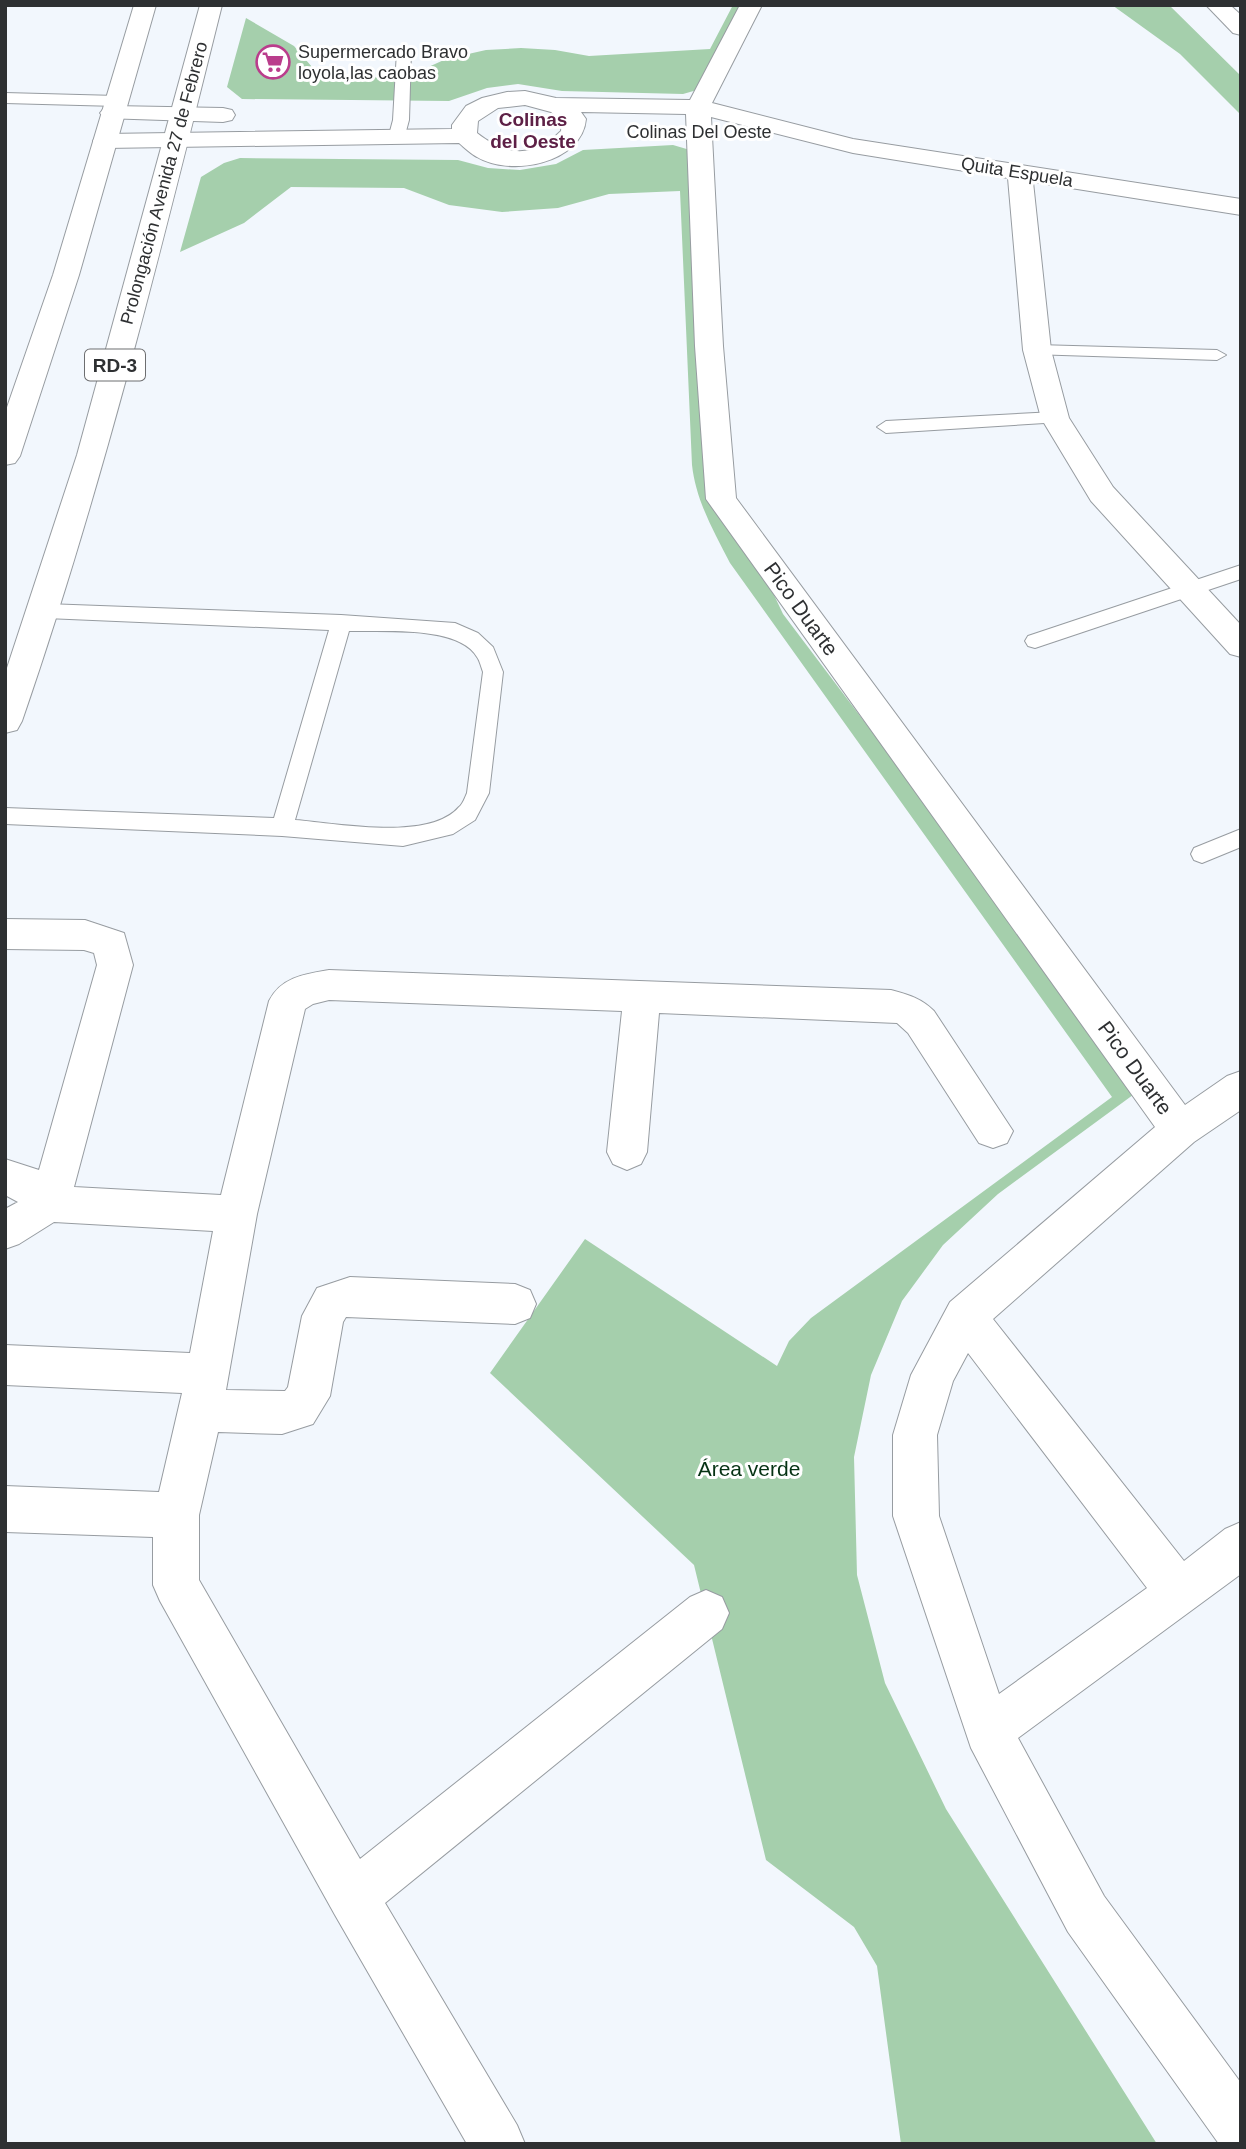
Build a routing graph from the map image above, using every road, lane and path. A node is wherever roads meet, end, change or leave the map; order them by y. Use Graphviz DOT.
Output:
graph roads {
  1 [pos="145,5"];
  2 [pos="211,5"];
  3 [pos="751,5"];
  4 [pos="404,51"];
  5 [pos="5,98"];
  6 [pos="558,105"];
  7 [pos="114,107"];
  8 [pos="183,114"];
  9 [pos="690,124"];
  10 [pos="399,127"];
  11 [pos="466,127"];
  12 [pos="575,130"];
  13 [pos="603,131"];
  14 [pos="793,132"];
  15 [pos="105,141"];
  16 [pos="177,141"];
  17 [pos="1020,172"];
  18 [pos="1241,207"];
  19 [pos="1037,350"];
  20 [pos="1217,355"];
  21 [pos="1055,418"];
  22 [pos="886,426"];
  23 [pos="5,456"];
  24 [pos="1241,572"];
  25 [pos="1189,590"];
  26 [pos="46,611"];
  27 [pos="341,622"];
  28 [pos="1035,641"];
  29 [pos="1241,646"];
  30 [pos="5,721"];
  31 [pos="5,816"];
  32 [pos="282,827"];
  33 [pos="1241,838"];
  34 [pos="1202,854"];
  35 [pos="5,934"];
  36 [pos="642,997"];
  37 [pos="1241,1088"];
  38 [pos="1180,1130"];
  39 [pos="993,1131"];
  40 [pos="627,1152"];
  41 [pos="5,1177"];
  42 [pos="49,1204"];
  43 [pos="237,1214"];
  44 [pos="5,1231"];
  45 [pos="515,1304"];
  46 [pos="964,1316"];
  47 [pos="5,1365"];
  48 [pos="205,1392"];
  49 [pos="5,1509"];
  50 [pos="176,1515"];
  51 [pos="1241,1545"];
  52 [pos="1180,1593"];
  53 [pos="706,1613"];
  54 [pos="988,1731"];
  55 [pos="353,1897"];
  56 [pos="1241,2129"];
  57 [pos="498,2144"];
  1 -- 7 [label="street"];
  2 -- 8 [label="street, Prolongación Avenida 27 de Febrero / RD-3"];
  3 -- 9 [label="street, Pico Duarte"];
  4 -- 10 [label="lane"];
  5 -- 7 [label="lane"];
  6 -- 9 [label="street, Colinas Del Oeste"];
  6 -- 11 [label="street, Colinas Del Oeste"];
  6 -- 12 [label="street"];
  7 -- 8 [label="street, Colinas Del Oeste"];
  7 -- 15 [label="street"];
  8 -- 10 [label="street, Colinas Del Oeste"];
  8 -- 16 [label="street, Prolongación Avenida 27 de Febrero / RD-3"];
  9 -- 14 [label="street, Colinas Del Oeste"];
  9 -- 38 [label="street, Pico Duarte"];
  10 -- 11 [label="street, Colinas Del Oeste"];
  10 -- 16 [label="street, Colinas Del Oeste"];
  11 -- 12 [label="street"];
  12 -- 13 [label="street, Colinas Del Oeste"];
  14 -- 17 [label="street, Quita Espuela"];
  15 -- 16 [label="street, Colinas Del Oeste"];
  15 -- 23 [label="street"];
  16 -- 26 [label="street, Prolongación Avenida 27 de Febrero / RD-3"];
  17 -- 18 [label="street, Quita Espuela"];
  17 -- 19 [label="street"];
  19 -- 20 [label="lane"];
  19 -- 21 [label="street"];
  21 -- 22 [label="lane"];
  21 -- 25 [label="street"];
  24 -- 25 [label="lane"];
  25 -- 28 [label="lane"];
  25 -- 29 [label="street"];
  26 -- 27 [label="lane"];
  26 -- 30 [label="street, Prolongación Avenida 27 de Febrero / RD-3"];
  27 -- 32 [label="lane"];
  27 -- 32 [label="lane"];
  31 -- 32 [label="lane"];
  33 -- 34 [label="lane"];
  35 -- 42 [label="street"];
  36 -- 39 [label="street"];
  36 -- 40 [label="street"];
  36 -- 43 [label="street"];
  37 -- 38 [label="street"];
  38 -- 46 [label="street"];
  41 -- 42 [label="street"];
  42 -- 43 [label="street"];
  42 -- 44 [label="street"];
  43 -- 48 [label="street"];
  45 -- 48 [label="street"];
  46 -- 52 [label="street"];
  46 -- 54 [label="street"];
  47 -- 48 [label="street"];
  48 -- 50 [label="street"];
  49 -- 50 [label="street"];
  50 -- 55 [label="street"];
  51 -- 52 [label="street"];
  52 -- 54 [label="street"];
  53 -- 55 [label="street"];
  54 -- 56 [label="street"];
  55 -- 57 [label="street"];
}
